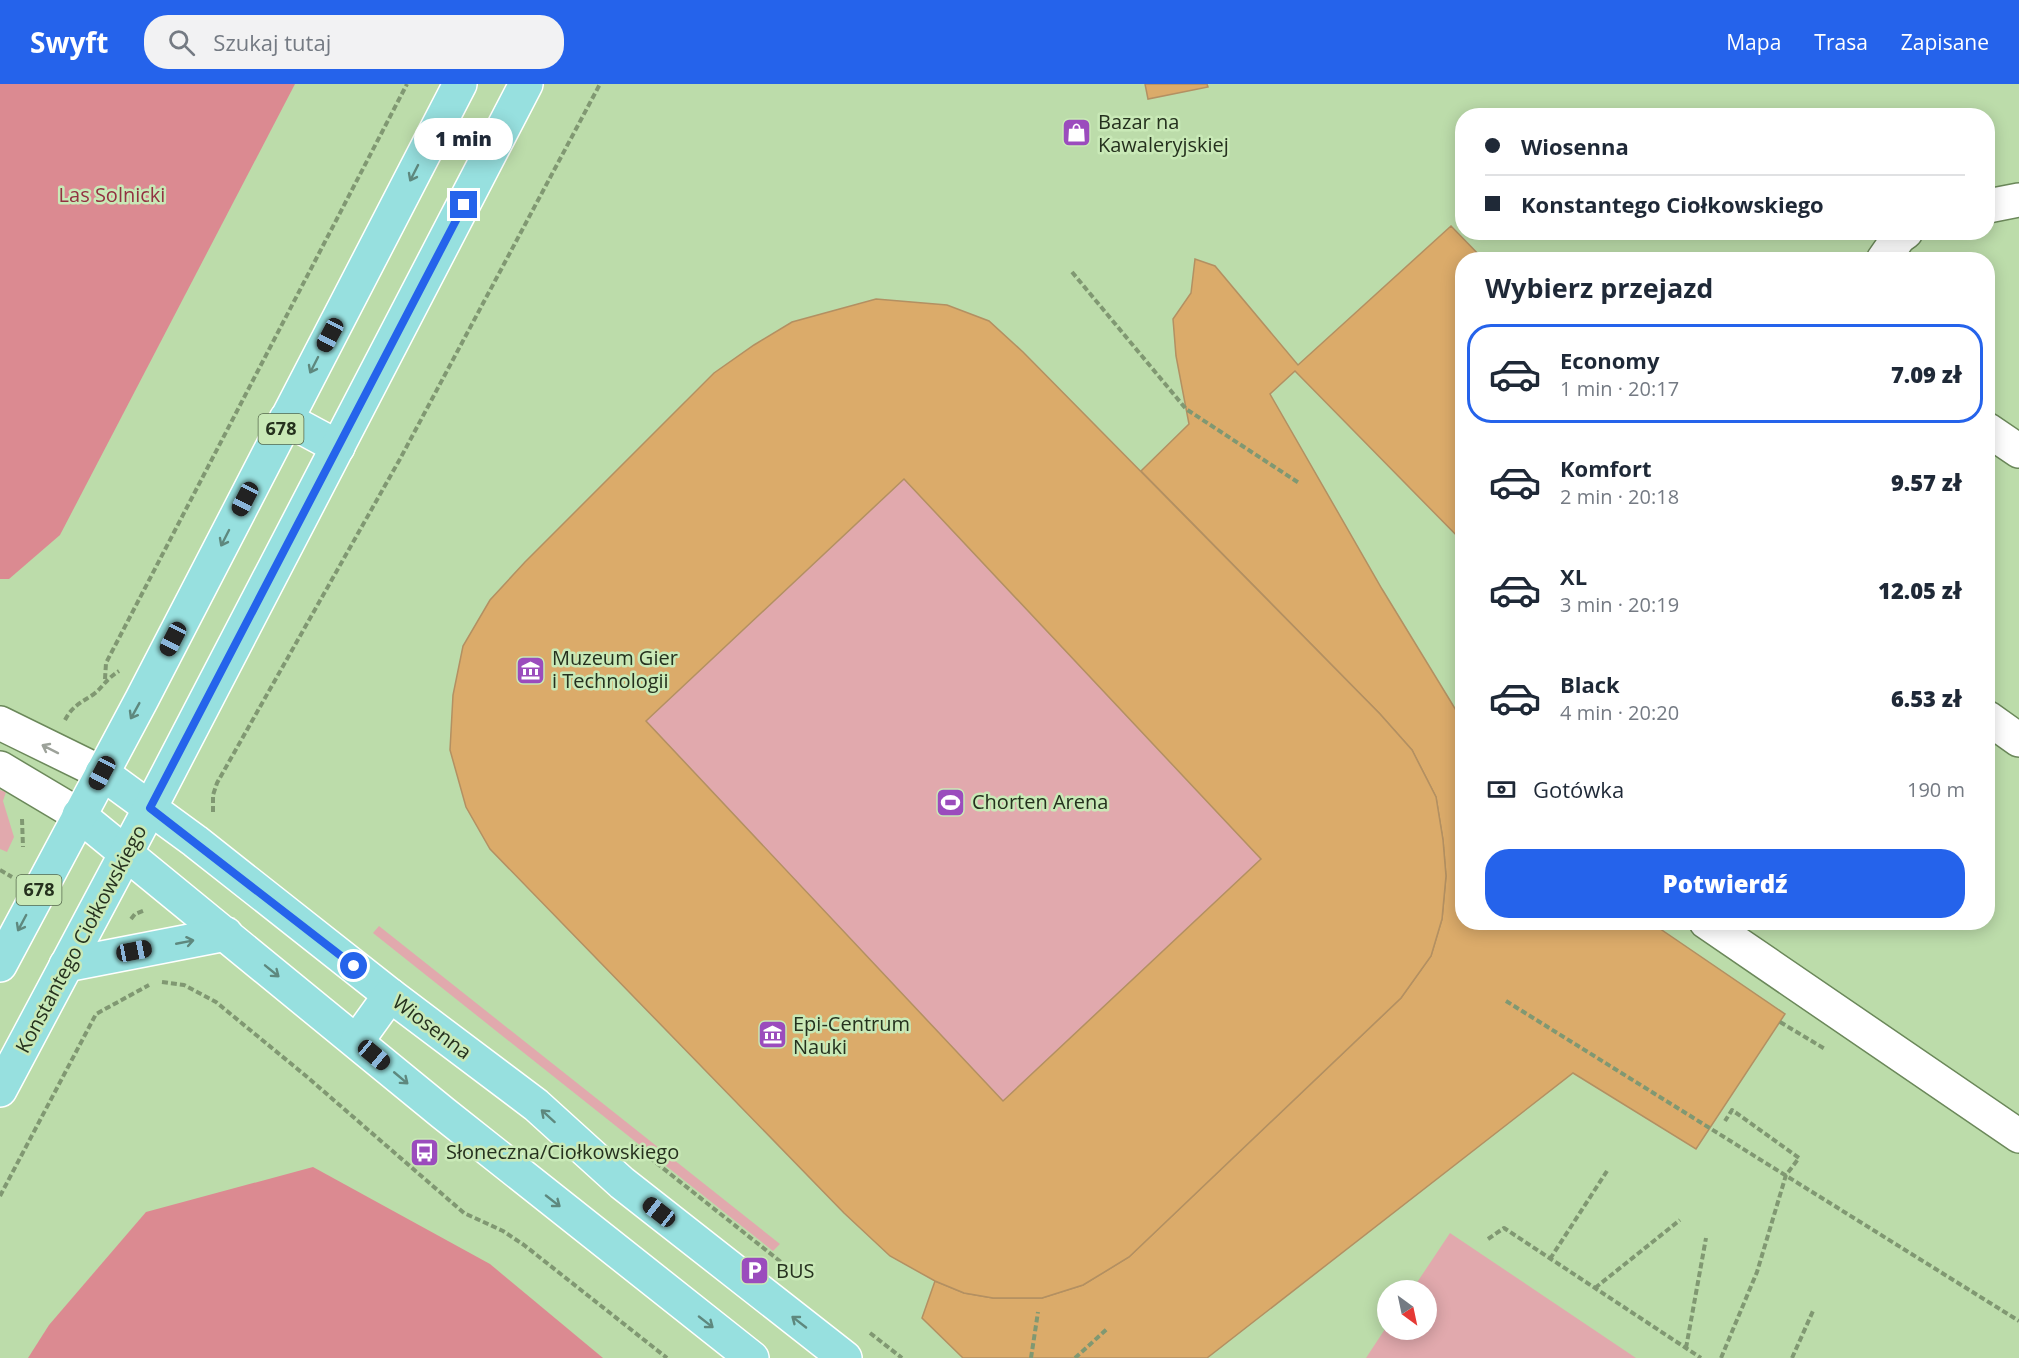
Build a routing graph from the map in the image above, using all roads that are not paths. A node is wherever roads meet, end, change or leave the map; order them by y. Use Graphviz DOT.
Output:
graph roads {
  1 [pos="460,84"];
  2 [pos="526,84"];
  3 [pos="2019,200"];
  4 [pos="1995,205"];
  5 [pos="286,419"];
  6 [pos="1995,435"];
  7 [pos="338,447"];
  8 [pos="2019,451"];
  9 [pos="0,723"];
  10 [pos="1995,723"];
  11 [pos="2019,740"];
  12 [pos="0,768"];
  13 [pos="102,773"];
  14 [pos="150,808"];
  15 [pos="79,815"];
  16 [pos="125,855"];
  17 [pos="1718,930"];
  18 [pos="226,934"];
  19 [pos="0,965"];
  20 [pos="66,965"];
  21 [pos="390,996"];
  22 [pos="357,1041"];
  23 [pos="0,1090"];
  24 [pos="2019,1136"];
  25 [pos="752,1358"];
  26 [pos="845,1358"];
  1 -- 5 [label="main road, 678, one-way"];
  2 -- 7 [label="main road, Konstantego Ciołkowskiego"];
  3 -- 4 [label="street"];
  5 -- 7 [label="main road"];
  5 -- 13 [label="main road, 678, one-way"];
  6 -- 8 [label="street"];
  7 -- 14 [label="main road, Konstantego Ciołkowskiego"];
  13 -- 9 [label="street, Wiosenna, one-way"];
  10 -- 11 [label="street"];
  12 -- 15 [label="street"];
  13 -- 14 [label="main road, Wiosenna"];
  13 -- 15 [label="main road, 678"];
  14 -- 16 [label="main road, Konstantego Ciołkowskiego"];
  14 -- 21 [label="main road, Wiosenna"];
  15 -- 16 [label="main road"];
  15 -- 19 [label="main road, 678, one-way"];
  16 -- 18 [label="main road"];
  16 -- 20 [label="main road, Konstantego Ciołkowskiego"];
  17 -- 24 [label="street"];
  20 -- 18 [label="main road, one-way"];
  18 -- 22 [label="main road, one-way"];
  20 -- 23 [label="main road, Konstantego Ciołkowskiego"];
  21 -- 22 [label="main road"];
  26 -- 21 [label="main road, Wiosenna, one-way"];
  22 -- 25 [label="main road, one-way"];
}
